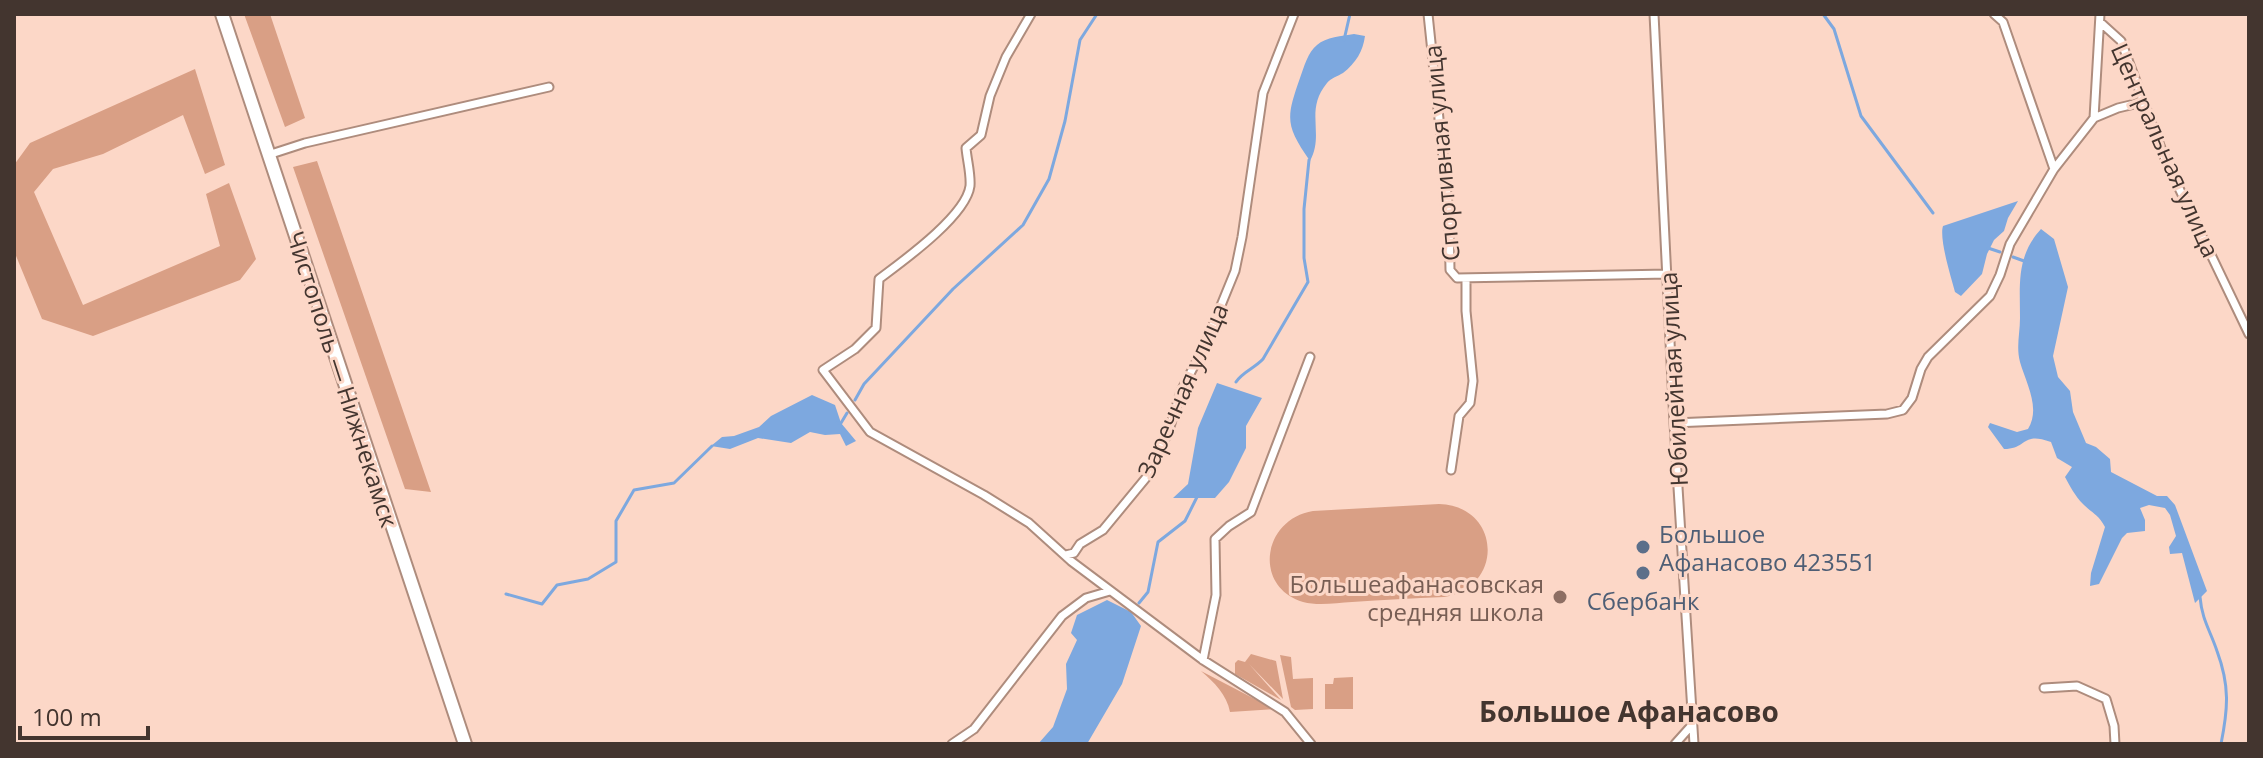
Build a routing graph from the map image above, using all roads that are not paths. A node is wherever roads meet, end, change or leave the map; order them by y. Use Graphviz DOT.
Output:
graph roads {
  1 [pos="222,14"];
  2 [pos="1031,14"];
  3 [pos="1294,14"];
  4 [pos="1428,14"];
  5 [pos="1654,14"];
  6 [pos="1994,14"];
  7 [pos="2100,18"];
  8 [pos="549,87"];
  9 [pos="2143,102"];
  10 [pos="2094,118"];
  11 [pos="2045,149"];
  12 [pos="268,155"];
  13 [pos="2064,156"];
  14 [pos="2054,169"];
  15 [pos="1668,274"];
  16 [pos="1466,280"];
  17 [pos="2249,334"];
  18 [pos="1310,357"];
  19 [pos="1674,423"];
  20 [pos="1451,470"];
  21 [pos="1066,555"];
  22 [pos="1110,591"];
  23 [pos="1203,660"];
  24 [pos="2044,688"];
  25 [pos="1692,724"];
  26 [pos="465,744"];
  27 [pos="952,744"];
  28 [pos="1311,744"];
  29 [pos="1675,744"];
  30 [pos="1694,744"];
  31 [pos="2115,744"];
  1 -- 12 [label="main road, Чистополь — Нижнекамск"];
  2 -- 21 [label="street"];
  3 -- 21 [label="street, Заречная улица"];
  4 -- 16 [label="street, Спортивная улица"];
  5 -- 15 [label="street, Юбилейная улица"];
  6 -- 11 [label="street"];
  7 -- 9 [label="street, Центральная улица"];
  7 -- 10 [label="street"];
  8 -- 12 [label="street"];
  9 -- 10 [label="street"];
  9 -- 17 [label="street, Центральная улица"];
  10 -- 13 [label="street"];
  11 -- 13 [label="street"];
  11 -- 14 [label="street"];
  12 -- 26 [label="main road, Чистополь — Нижнекамск"];
  13 -- 14 [label="street"];
  14 -- 19 [label="street"];
  15 -- 16 [label="street"];
  15 -- 19 [label="street, Юбилейная улица"];
  16 -- 20 [label="street, Спортивная улица"];
  18 -- 23 [label="street"];
  19 -- 25 [label="street, Юбилейная улица"];
  21 -- 22 [label="street"];
  22 -- 23 [label="street"];
  22 -- 27 [label="street"];
  23 -- 28 [label="street"];
  24 -- 31 [label="street"];
  25 -- 29 [label="street"];
  25 -- 30 [label="street, Юбилейная улица"];
}
